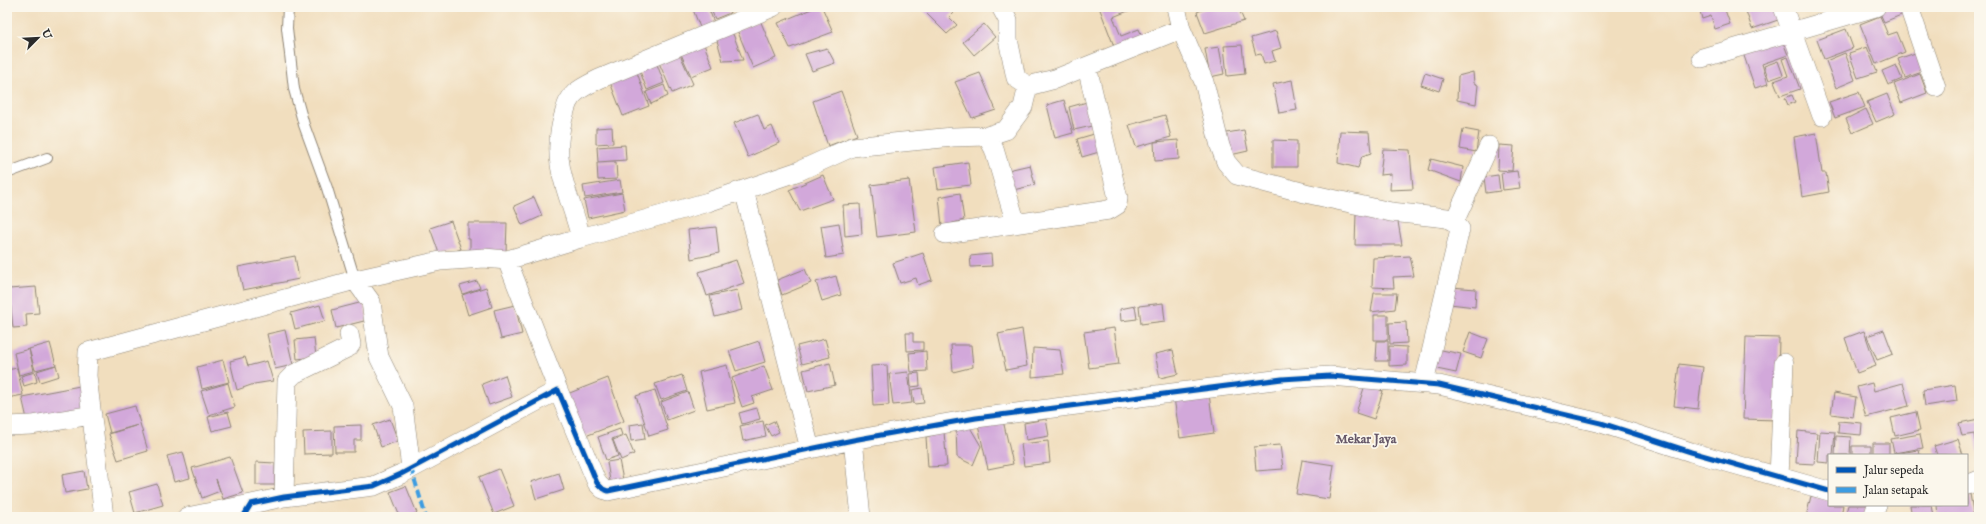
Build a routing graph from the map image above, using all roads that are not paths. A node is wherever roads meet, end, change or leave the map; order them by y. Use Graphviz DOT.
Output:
graph roads {
  1 [pos="288,7"];
  2 [pos="773,7"];
  3 [pos="1001,7"];
  4 [pos="1176,7"];
  5 [pos="1783,7"];
  6 [pos="1876,7"];
  7 [pos="1908,7"];
  8 [pos="1181,29"];
  9 [pos="1792,33"];
  10 [pos="1702,58"];
  11 [pos="1087,67"];
  12 [pos="1028,86"];
  13 [pos="1936,87"];
  14 [pos="1822,116"];
  15 [pos="987,136"];
  16 [pos="1489,146"];
  17 [pos="47,158"];
  18 [pos="7,173"];
  19 [pos="744,190"];
  20 [pos="1454,222"];
  21 [pos="1016,224"];
  22 [pos="945,234"];
  23 [pos="581,238"];
  24 [pos="507,260"];
  25 [pos="354,280"];
  26 [pos="349,334"];
  27 [pos="1784,363"];
  28 [pos="1424,383"];
  29 [pos="558,390"];
  30 [pos="92,415"];
  31 [pos="7,426"];
  32 [pos="853,440"];
  33 [pos="810,449"];
  34 [pos="411,468"];
  35 [pos="1779,477"];
  36 [pos="1979,480"];
  37 [pos="1968,485"];
  38 [pos="1828,490"];
  39 [pos="284,496"];
  40 [pos="1877,506"];
  41 [pos="247,510"];
  42 [pos="104,517"];
  43 [pos="187,517"];
  44 [pos="862,517"];
  45 [pos="1873,517"];
  1 -- 25 [label="lane"];
  2 -- 23 [label="street"];
  3 -- 12 [label="street"];
  4 -- 8 [label="street"];
  5 -- 9 [label="street"];
  6 -- 9 [label="street"];
  7 -- 13 [label="street"];
  8 -- 11 [label="street"];
  8 -- 20 [label="street"];
  9 -- 10 [label="street"];
  9 -- 14 [label="street"];
  11 -- 12 [label="street"];
  11 -- 21 [label="street"];
  12 -- 15 [label="street"];
  15 -- 19 [label="street"];
  15 -- 21 [label="street"];
  16 -- 20 [label="street"];
  17 -- 18 [label="lane"];
  19 -- 23 [label="street"];
  19 -- 33 [label="street"];
  20 -- 28 [label="street"];
  21 -- 22 [label="street"];
  23 -- 24 [label="street"];
  24 -- 25 [label="street"];
  24 -- 29 [label="street"];
  25 -- 30 [label="street"];
  25 -- 34 [label="street"];
  26 -- 39 [label="street"];
  27 -- 35 [label="street"];
  28 -- 32 [label="street"];
  28 -- 35 [label="street"];
  29 -- 33 [label="street"];
  29 -- 34 [label="street"];
  30 -- 31 [label="street"];
  30 -- 42 [label="street"];
  32 -- 33 [label="street"];
  32 -- 44 [label="street"];
  34 -- 39 [label="street"];
  35 -- 38 [label="street"];
  36 -- 37 [label="street"];
  39 -- 41 [label="street"];
  40 -- 45 [label="street"];
  41 -- 43 [label="street"];
}
